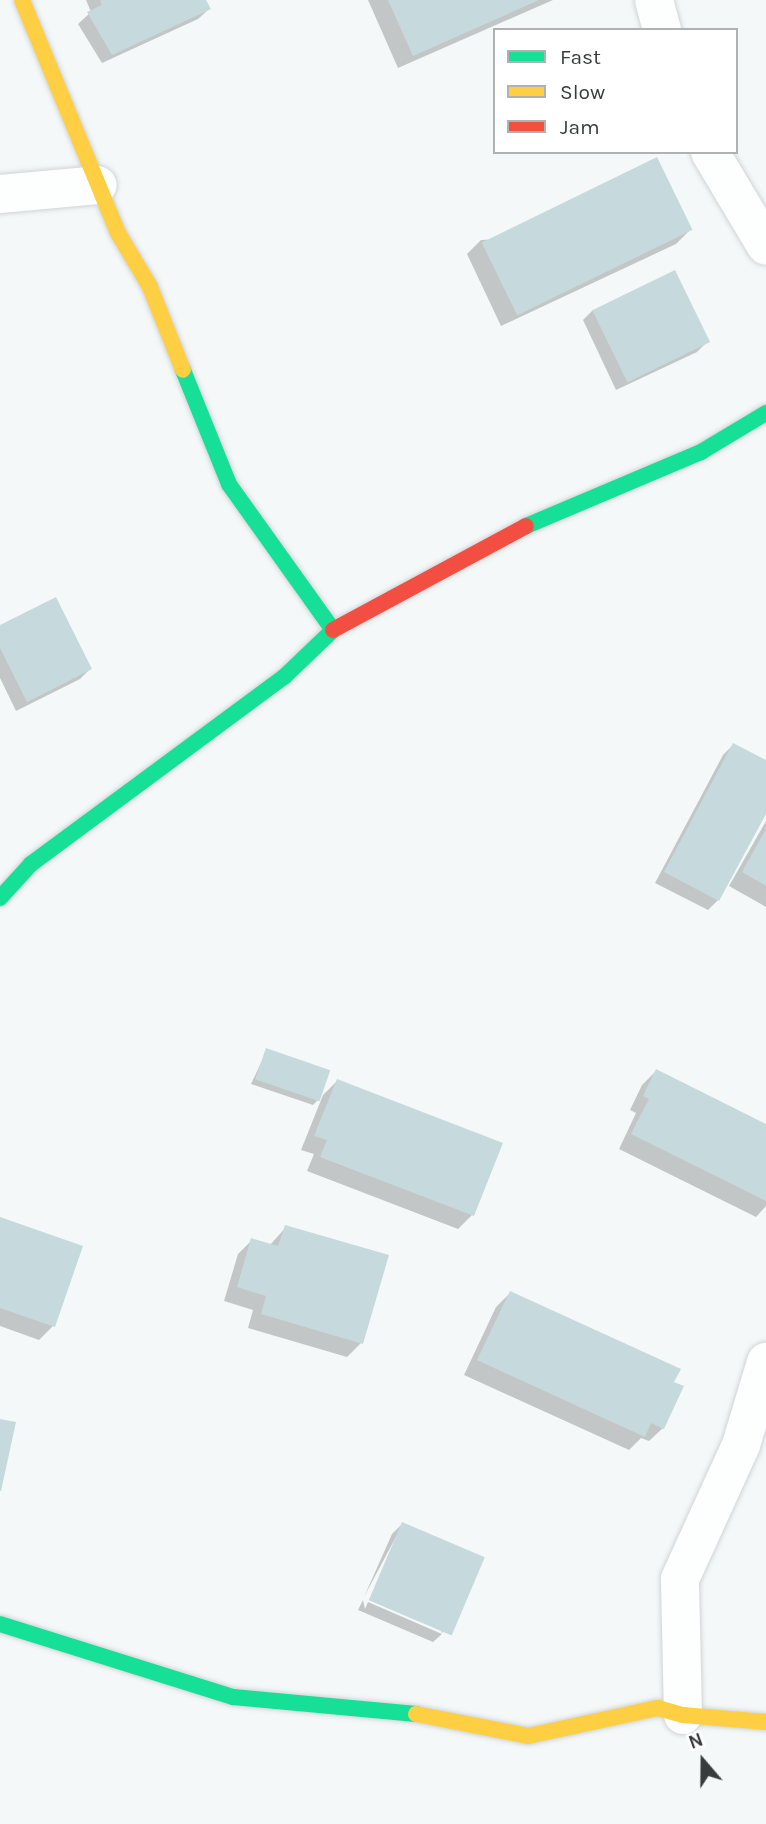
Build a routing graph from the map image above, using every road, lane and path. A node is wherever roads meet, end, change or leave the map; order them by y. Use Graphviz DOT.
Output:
graph roads {
  1 [pos="22,0"];
  2 [pos="654,0"];
  3 [pos="661,28"];
  4 [pos="711,154"];
  5 [pos="98,184"];
  6 [pos="0,194"];
  7 [pos="766,246"];
  8 [pos="766,413"];
  9 [pos="332,630"];
  10 [pos="0,898"];
  11 [pos="766,1362"];
  12 [pos="0,1624"];
  13 [pos="683,1715"];
  14 [pos="766,1722"];
  1 -- 5 [label="street"];
  2 -- 3 [label="street"];
  4 -- 7 [label="street"];
  5 -- 6 [label="street"];
  5 -- 9 [label="street"];
  8 -- 9 [label="street"];
  9 -- 10 [label="street"];
  11 -- 13 [label="street"];
  12 -- 13 [label="street"];
  13 -- 14 [label="street"];
}
